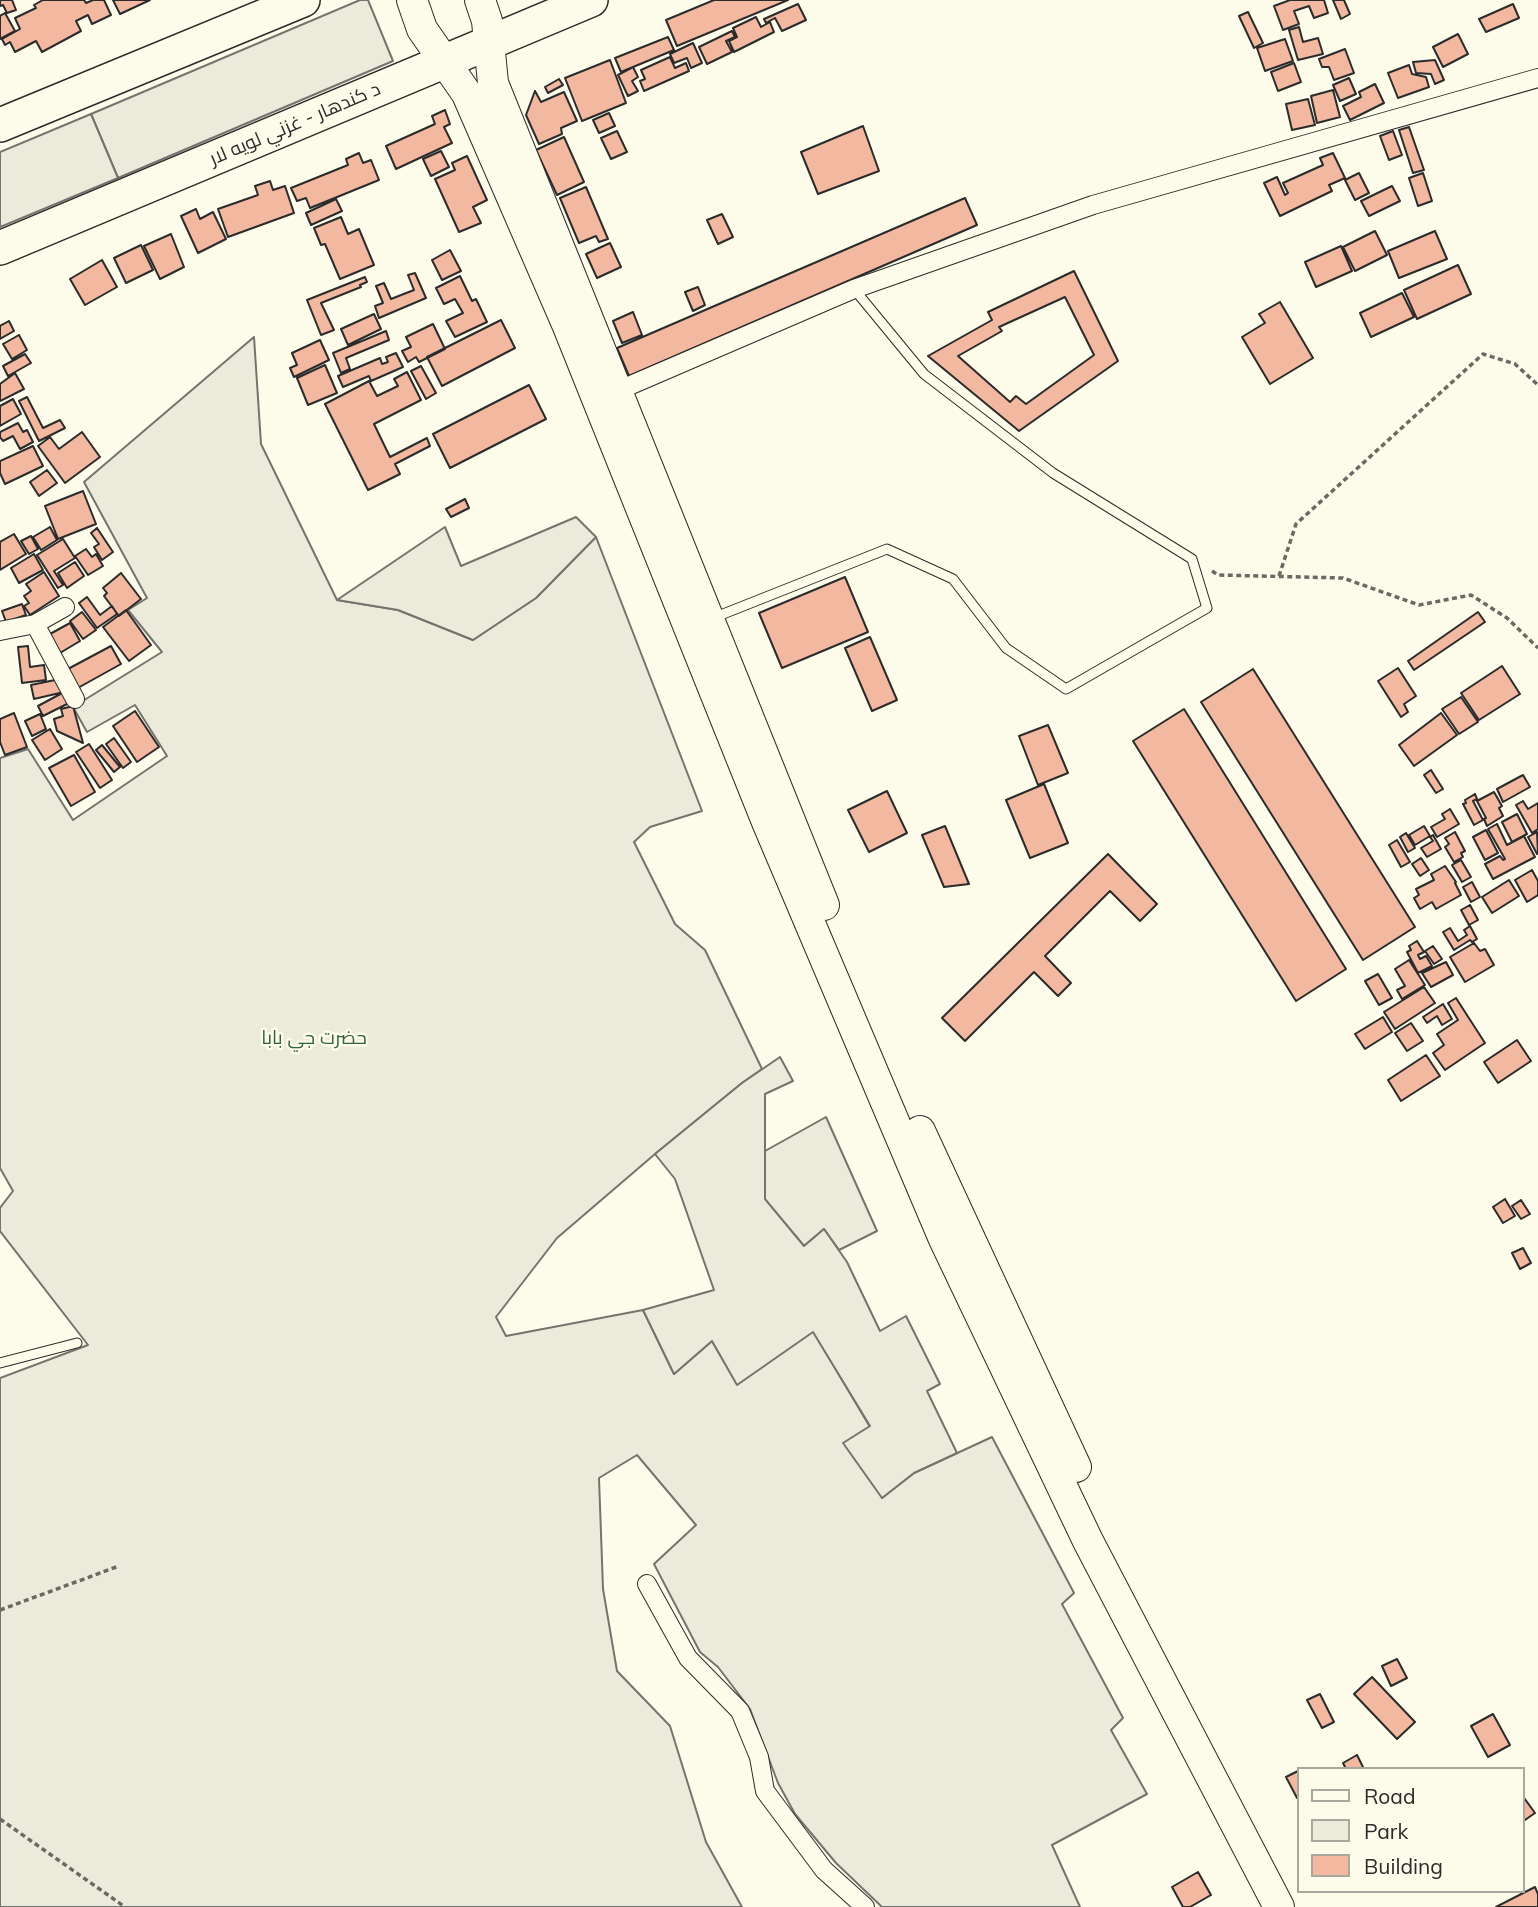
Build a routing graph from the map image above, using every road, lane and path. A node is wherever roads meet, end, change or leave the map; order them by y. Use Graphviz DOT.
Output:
graph roads {
  1 [pos="303,0"];
  2 [pos="412,0"];
  3 [pos="480,0"];
  4 [pos="591,0"];
  5 [pos="489,42"];
  6 [pos="443,61"];
  7 [pos="1538,78"];
  8 [pos="1,123"];
  9 [pos="0,248"];
  10 [pos="854,289"];
  11 [pos="577,320"];
  12 [pos="1538,385"];
  13 [pos="617,391"];
  14 [pos="1192,559"];
  15 [pos="1279,576"];
  16 [pos="65,607"];
  17 [pos="35,624"];
  18 [pos="699,624"];
  19 [pos="0,631"];
  20 [pos="1538,648"];
  21 [pos="75,699"];
  22 [pos="958,1241"];
  23 [pos="77,1343"];
  24 [pos="0,1363"];
  25 [pos="119,1566"];
  26 [pos="647,1584"];
  27 [pos="0,1611"];
  28 [pos="0,1819"];
  29 [pos="125,1907"];
  30 [pos="865,1907"];
  31 [pos="1279,1907"];
  32 [pos="1300,1907"];
  1 -- 8 [label="highway"];
  2 -- 6 [label="main road"];
  3 -- 5 [label="main road"];
  4 -- 5 [label="highway, د کندهار - غزني لويه لار"];
  5 -- 6 [label="highway, د کندهار - غزني لويه لار"];
  5 -- 11 [label="main road"];
  6 -- 9 [label="highway, د کندهار - غزني لويه لار"];
  6 -- 11 [label="main road"];
  7 -- 10 [label="street"];
  10 -- 13 [label="street"];
  10 -- 14 [label="lane"];
  11 -- 13 [label="main road"];
  11 -- 18 [label="main road"];
  12 -- 15 [label="path"];
  13 -- 18 [label="main road"];
  14 -- 15 [label="path"];
  14 -- 18 [label="lane"];
  15 -- 20 [label="path"];
  16 -- 17 [label="street"];
  17 -- 19 [label="street"];
  17 -- 21 [label="street"];
  18 -- 22 [label="main road"];
  22 -- 31 [label="main road"];
  22 -- 32 [label="main road"];
  23 -- 24 [label="lane"];
  25 -- 27 [label="path"];
  26 -- 30 [label="street"];
  28 -- 29 [label="path"];
}
